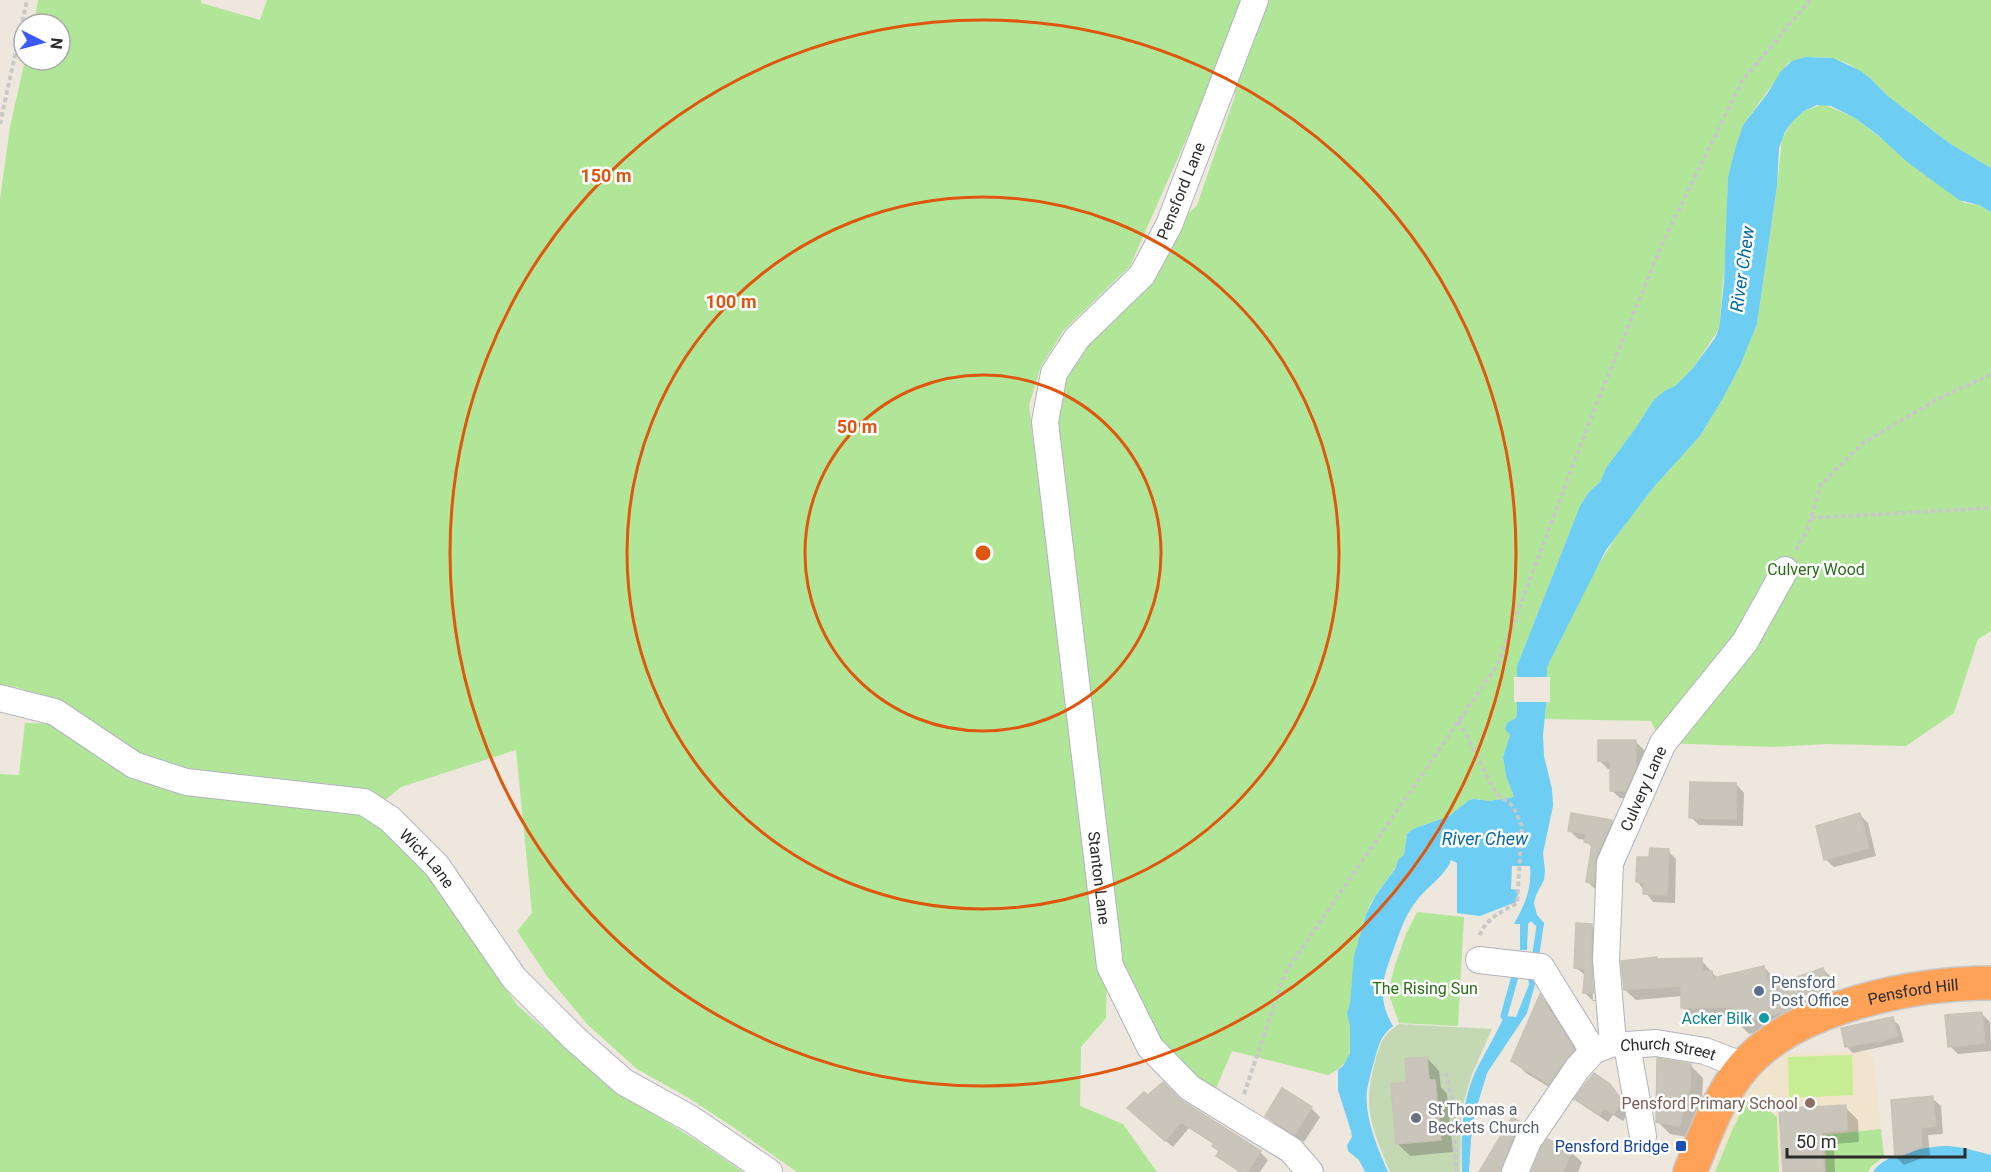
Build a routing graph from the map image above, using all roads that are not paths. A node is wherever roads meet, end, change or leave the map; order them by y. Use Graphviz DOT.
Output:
graph roads {
  1 [pos="1255,0"];
  2 [pos="1053,495"];
  3 [pos="1785,570"];
  4 [pos="0,698"];
  5 [pos="1479,960"];
  6 [pos="1991,983"];
  7 [pos="1611,1046"];
  8 [pos="1744,1066"];
  9 [pos="1643,1136"];
  10 [pos="768,1172"];
  11 [pos="1310,1172"];
  12 [pos="1515,1172"];
  13 [pos="1690,1172"];
  1 -- 2 [label="street, Pensford Lane"];
  2 -- 11 [label="street, Stanton Lane"];
  3 -- 7 [label="street, Culvery Lane"];
  4 -- 10 [label="street, Wick Lane"];
  5 -- 7 [label="street"];
  6 -- 8 [label="highway, Pensford Hill"];
  7 -- 8 [label="street, Church Street"];
  7 -- 9 [label="street, Culvery Lane"];
  7 -- 12 [label="street"];
  8 -- 13 [label="highway, Pensford Hill"];
}
